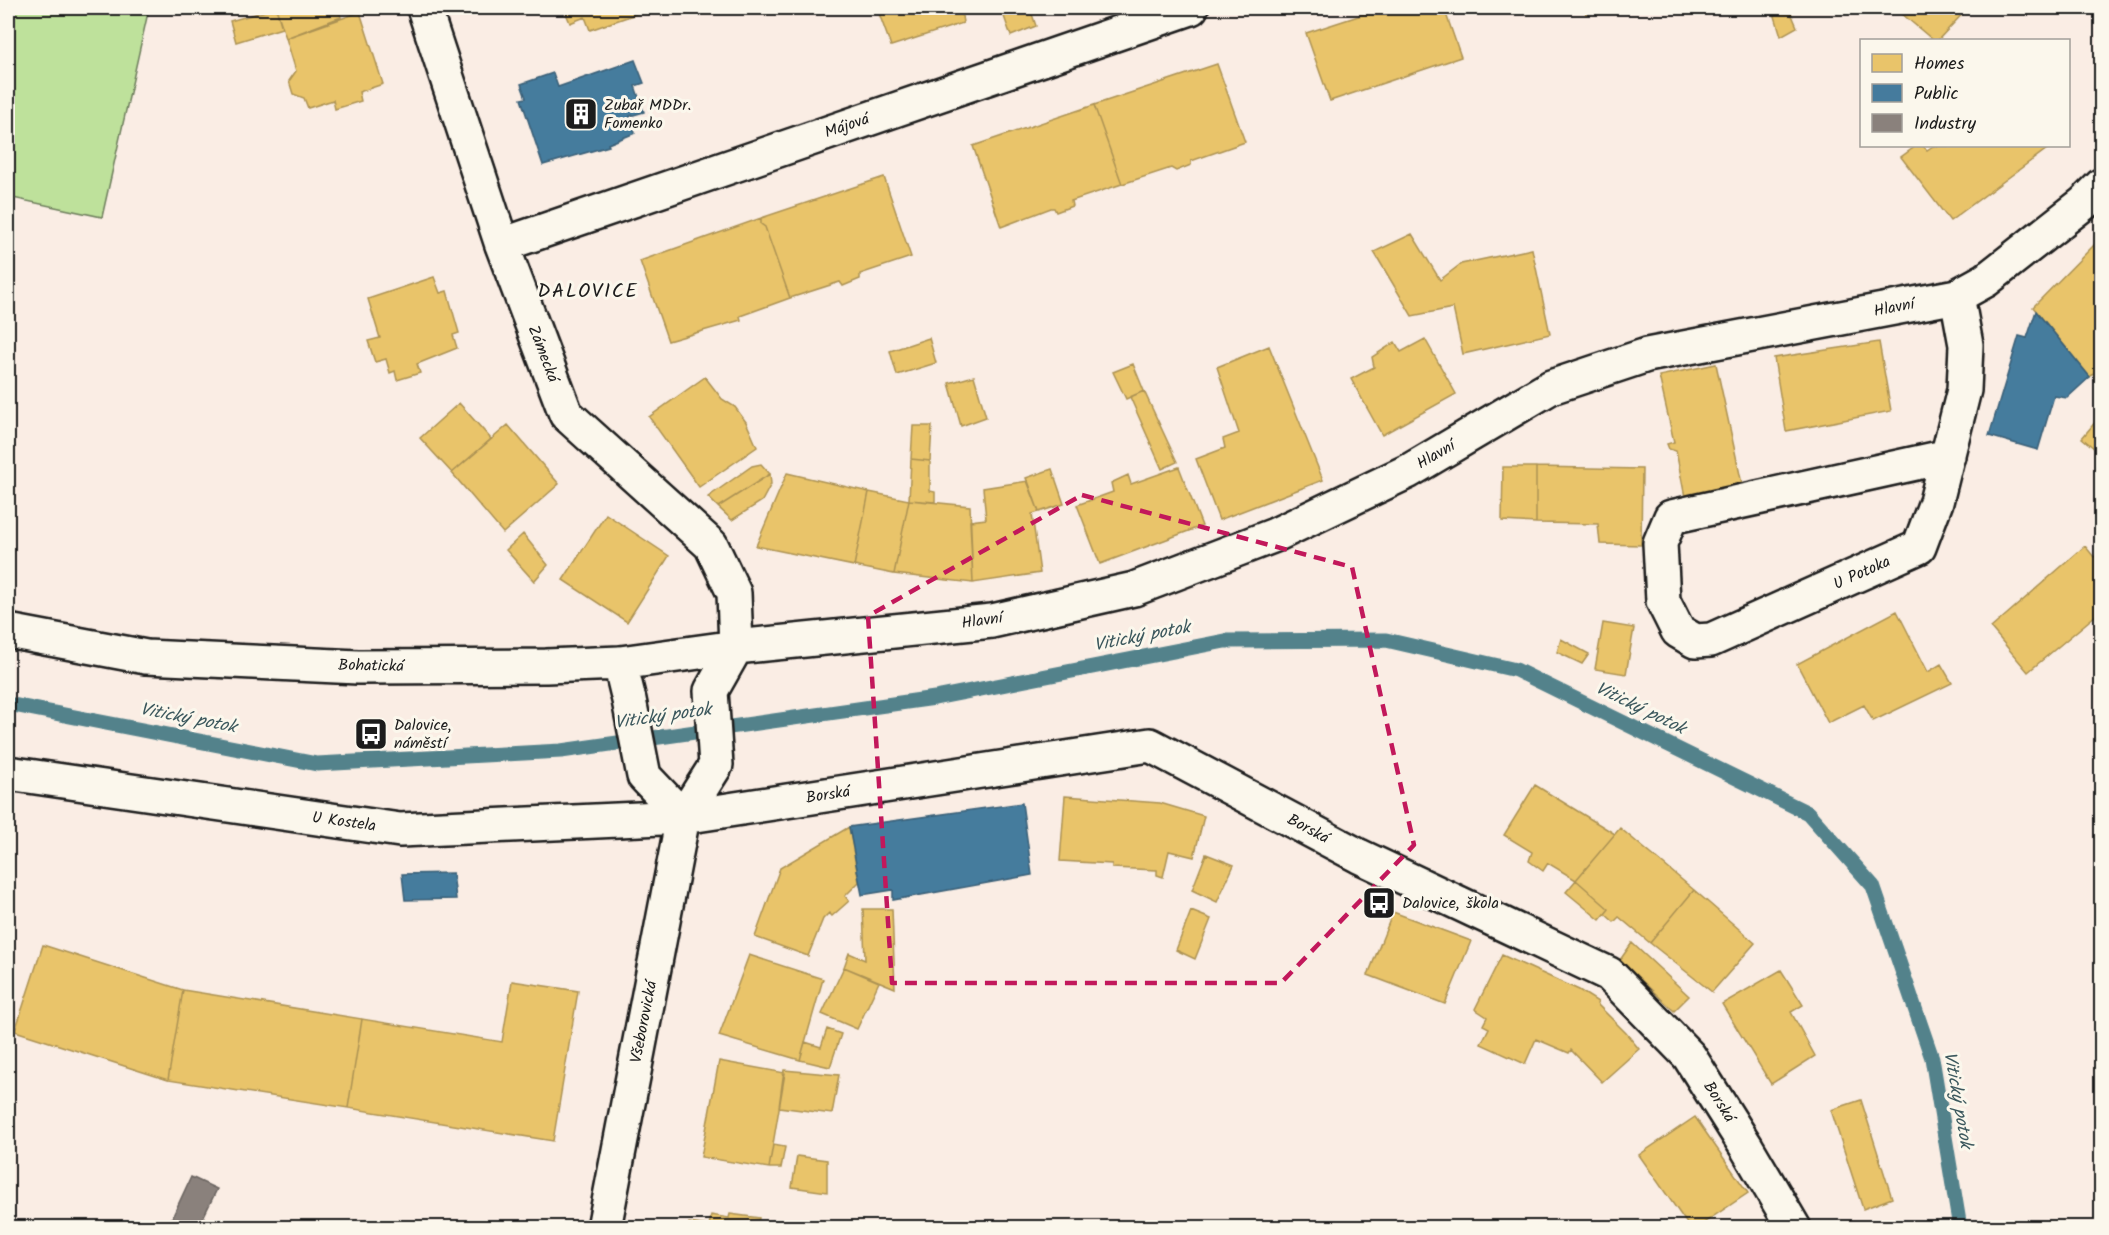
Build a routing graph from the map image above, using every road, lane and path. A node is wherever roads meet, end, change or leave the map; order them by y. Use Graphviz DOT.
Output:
graph roads {
  1 [pos="424,8"];
  2 [pos="1191,8"];
  3 [pos="2102,185"];
  4 [pos="502,245"];
  5 [pos="1957,296"];
  6 [pos="1948,456"];
  7 [pos="8,631"];
  8 [pos="736,647"];
  9 [pos="620,663"];
  10 [pos="8,773"];
  11 [pos="683,817"];
  12 [pos="604,1227"];
  13 [pos="1794,1227"];
  1 -- 4 [label="street, Zámecká"];
  2 -- 4 [label="street, Májová"];
  3 -- 5 [label="street, Hlavní"];
  4 -- 8 [label="street, Zámecká"];
  5 -- 6 [label="street, U Potoka"];
  5 -- 8 [label="street, Hlavní"];
  6 -- 6 [label="street, U Potoka"];
  7 -- 9 [label="street, Bohatická"];
  8 -- 9 [label="street, Bohatická"];
  8 -- 11 [label="street"];
  9 -- 11 [label="street"];
  10 -- 11 [label="street, U Kostela"];
  11 -- 12 [label="street, Všeborovická"];
  11 -- 13 [label="street, Borská"];
}
